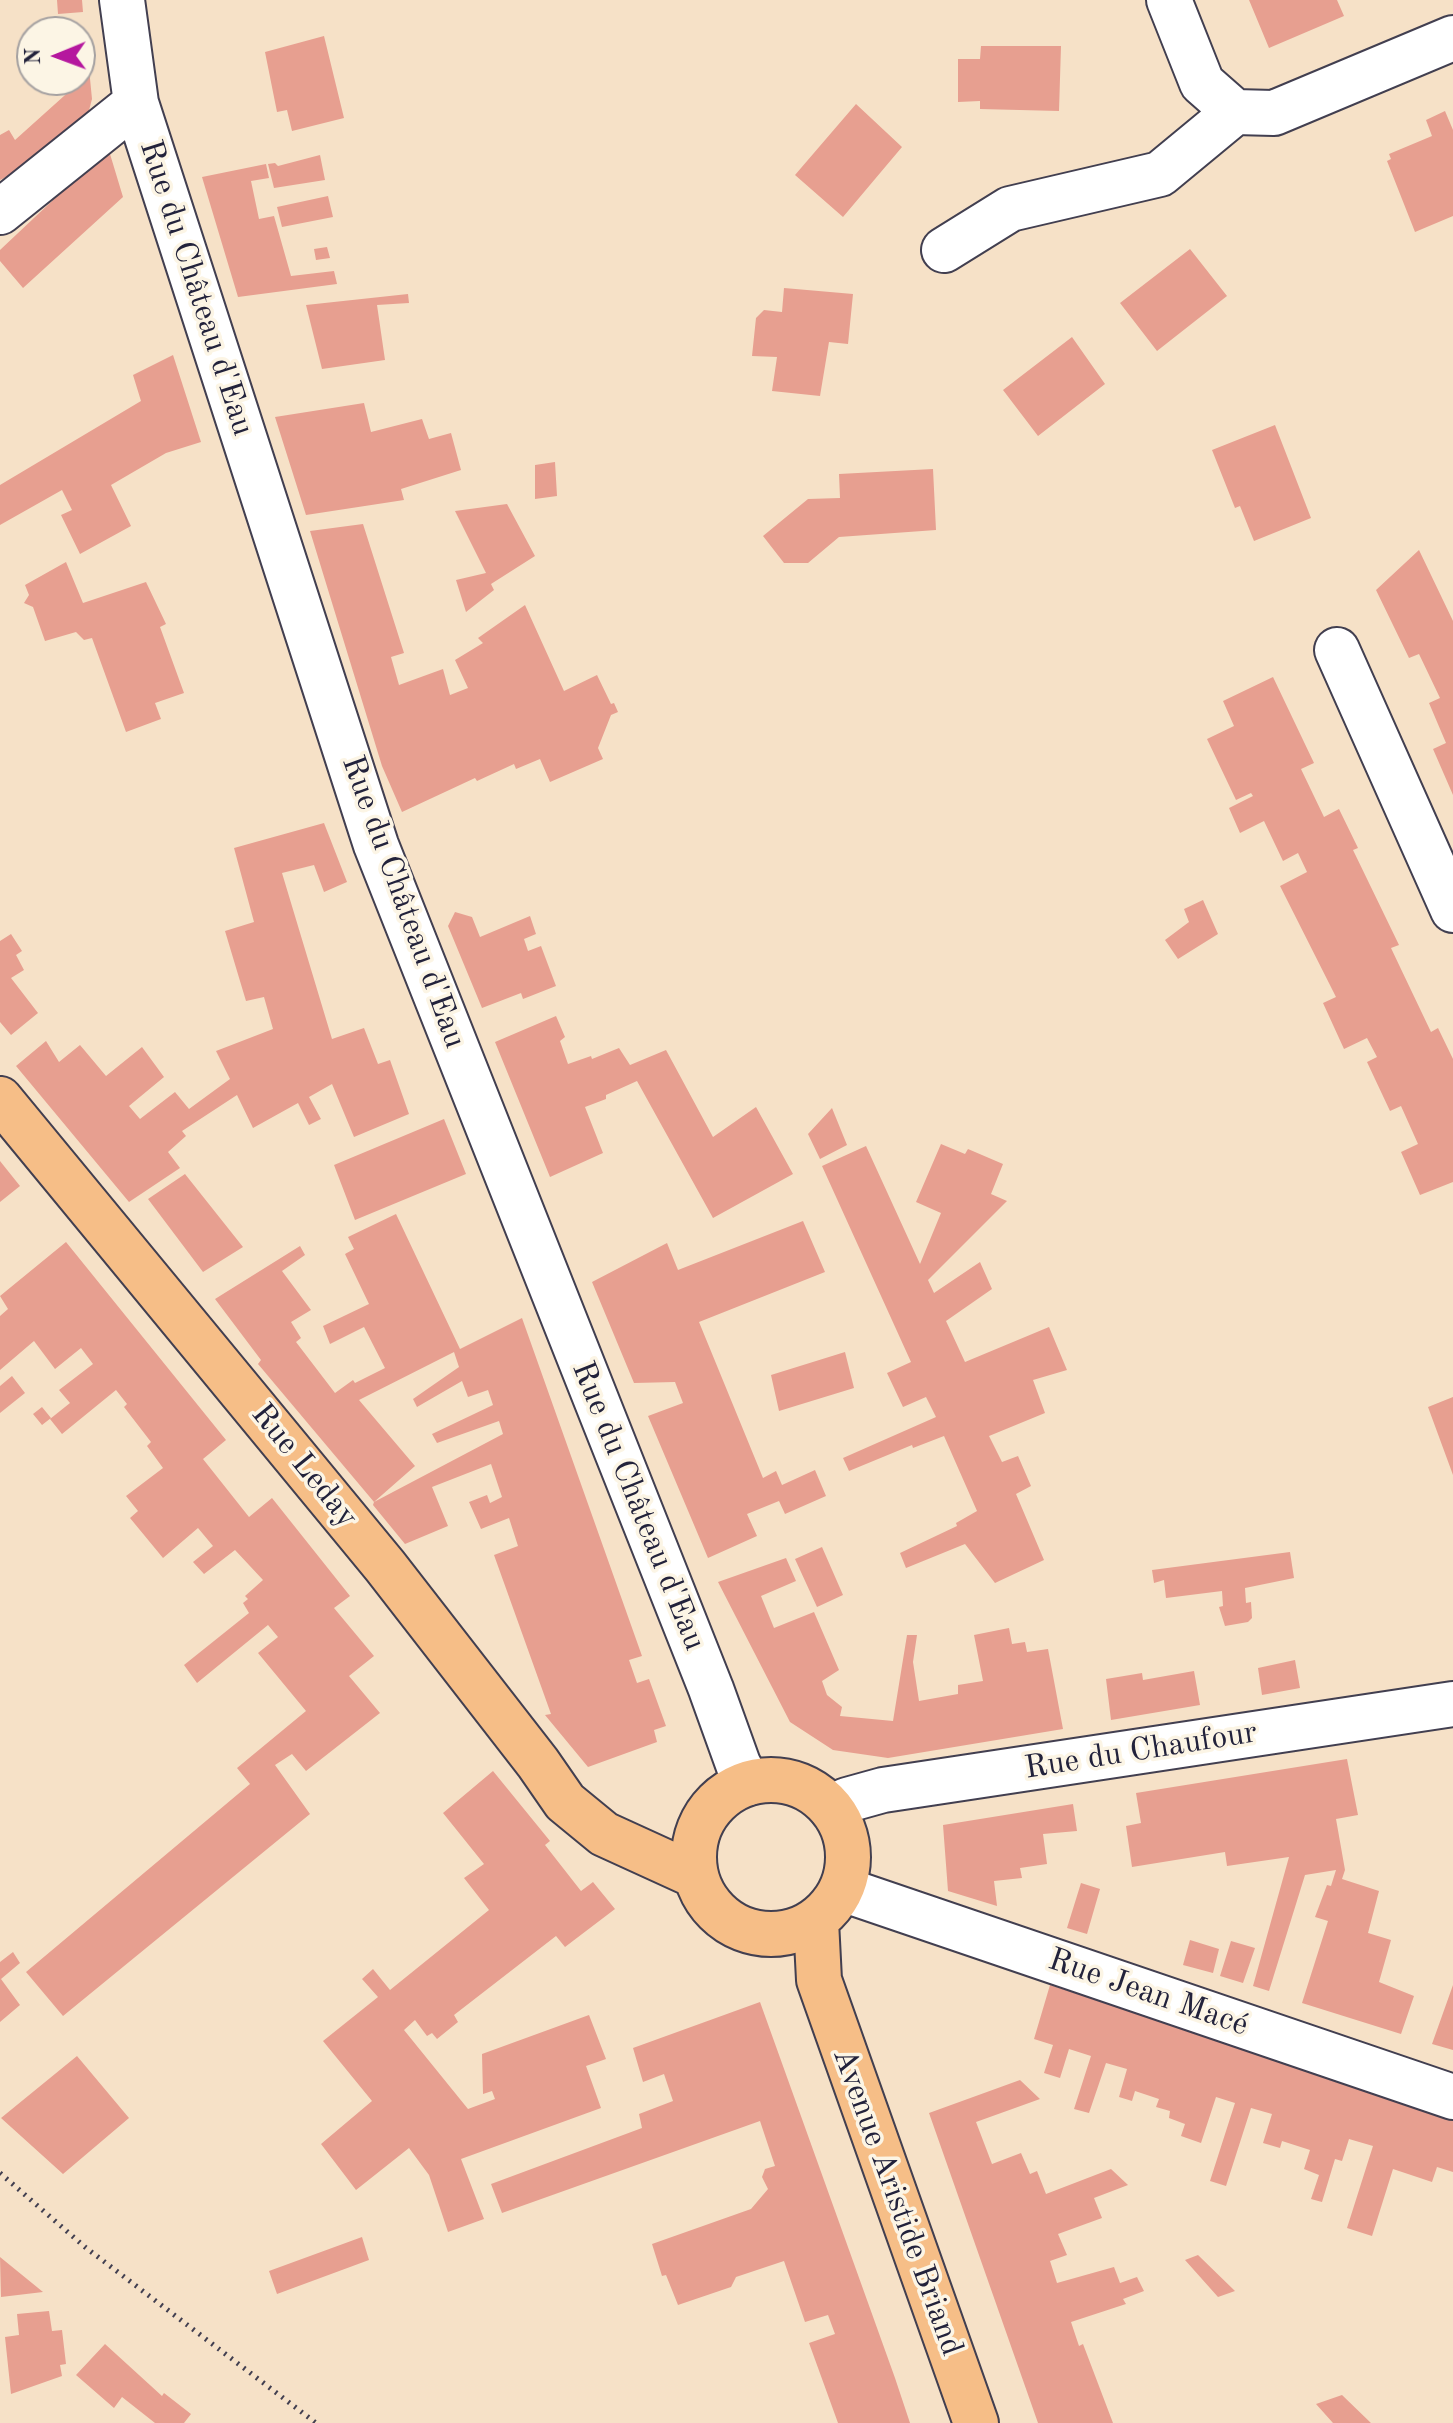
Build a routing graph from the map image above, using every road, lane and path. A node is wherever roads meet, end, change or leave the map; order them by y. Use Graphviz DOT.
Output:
graph roads {
  1 [pos="122,0"];
  2 [pos="1169,0"];
  3 [pos="1453,38"];
  4 [pos="136,103"];
  5 [pos="1235,112"];
  6 [pos="0,212"];
  7 [pos="944,250"];
  8 [pos="1337,650"];
  9 [pos="1453,910"];
  10 [pos="0,1099"];
  11 [pos="1453,1704"];
  12 [pos="748,1783"];
  13 [pos="831,1808"];
  14 [pos="701,1825"];
  15 [pos="604,1834"];
  16 [pos="696,1876"];
  17 [pos="815,1914"];
  18 [pos="1453,2097"];
  19 [pos="0,2173"];
  20 [pos="316,2423"];
  21 [pos="976,2423"];
  1 -- 4 [label="street, Rue du Château d'Eau"];
  2 -- 5 [label="street"];
  3 -- 5 [label="street"];
  4 -- 6 [label="street"];
  4 -- 12 [label="street, Rue du Château d'Eau"];
  5 -- 7 [label="street"];
  8 -- 9 [label="street"];
  10 -- 15 [label="main road, Rue Leday"];
  11 -- 13 [label="street, Rue du Chaufour"];
  12 -- 13 [label="main road"];
  12 -- 14 [label="main road"];
  13 -- 17 [label="main road"];
  14 -- 15 [label="main road"];
  14 -- 16 [label="main road"];
  15 -- 16 [label="main road, Rue Leday"];
  16 -- 17 [label="main road"];
  17 -- 18 [label="street, Rue Jean Macé"];
  17 -- 21 [label="main road, Avenue Aristide Briand"];
  19 -- 20 [label="path"];
}
